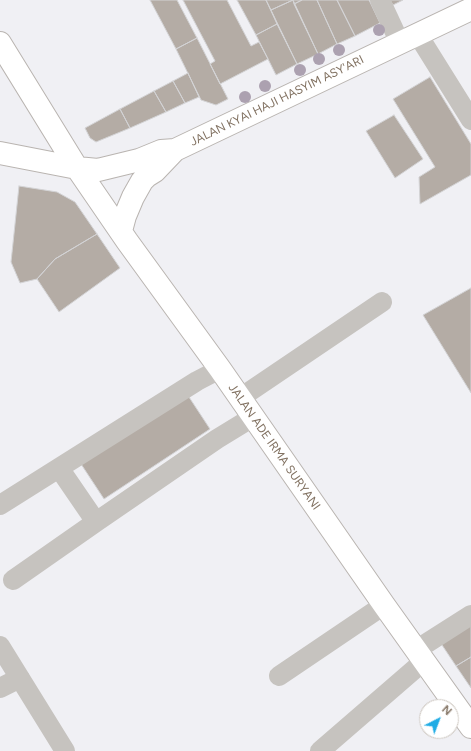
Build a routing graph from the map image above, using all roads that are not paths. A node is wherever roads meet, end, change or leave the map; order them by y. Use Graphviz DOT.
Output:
graph roads {
  1 [pos="380,0"];
  2 [pos="471,9"];
  3 [pos="409,39"];
  4 [pos="0,43"];
  5 [pos="471,120"];
  6 [pos="175,150"];
  7 [pos="0,154"];
  8 [pos="77,168"];
  9 [pos="121,231"];
  10 [pos="382,302"];
  11 [pos="220,369"];
  12 [pos="240,398"];
  13 [pos="253,416"];
  14 [pos="60,468"];
  15 [pos="0,505"];
  16 [pos="96,522"];
  17 [pos="13,580"];
  18 [pos="384,605"];
  19 [pos="471,615"];
  20 [pos="0,646"];
  21 [pos="420,656"];
  22 [pos="279,676"];
  23 [pos="20,678"];
  24 [pos="0,688"];
  25 [pos="471,727"];
  26 [pos="66,751"];
  27 [pos="320,751"];
  1 -- 3 [label="street"];
  2 -- 3 [label="main road, JALAN KYAI HAJI HASYIM ASY'ARI"];
  3 -- 5 [label="street"];
  3 -- 6 [label="main road, JALAN KYAI HAJI HASYIM ASY'ARI"];
  4 -- 8 [label="main road, JALAN ADE IRMA SURYANI"];
  6 -- 8 [label="main road, JALAN KYAI HAJI HASYIM ASY'ARI"];
  6 -- 9 [label="main road"];
  7 -- 8 [label="main road, JALAN KYAI HAJI HASYIM ASY'ARI"];
  8 -- 9 [label="main road, JALAN ADE IRMA SURYANI"];
  9 -- 11 [label="main road, JALAN ADE IRMA SURYANI"];
  10 -- 12 [label="street"];
  11 -- 12 [label="main road, JALAN ADE IRMA SURYANI"];
  11 -- 14 [label="street"];
  12 -- 13 [label="main road, JALAN ADE IRMA SURYANI"];
  13 -- 16 [label="street"];
  13 -- 18 [label="main road, JALAN ADE IRMA SURYANI"];
  14 -- 15 [label="street"];
  14 -- 16 [label="street"];
  16 -- 17 [label="street"];
  18 -- 21 [label="main road, JALAN ADE IRMA SURYANI"];
  18 -- 22 [label="street"];
  19 -- 21 [label="street"];
  20 -- 23 [label="street"];
  21 -- 25 [label="main road, JALAN ADE IRMA SURYANI"];
  21 -- 27 [label="street"];
  23 -- 24 [label="street"];
  23 -- 26 [label="street"];
}
